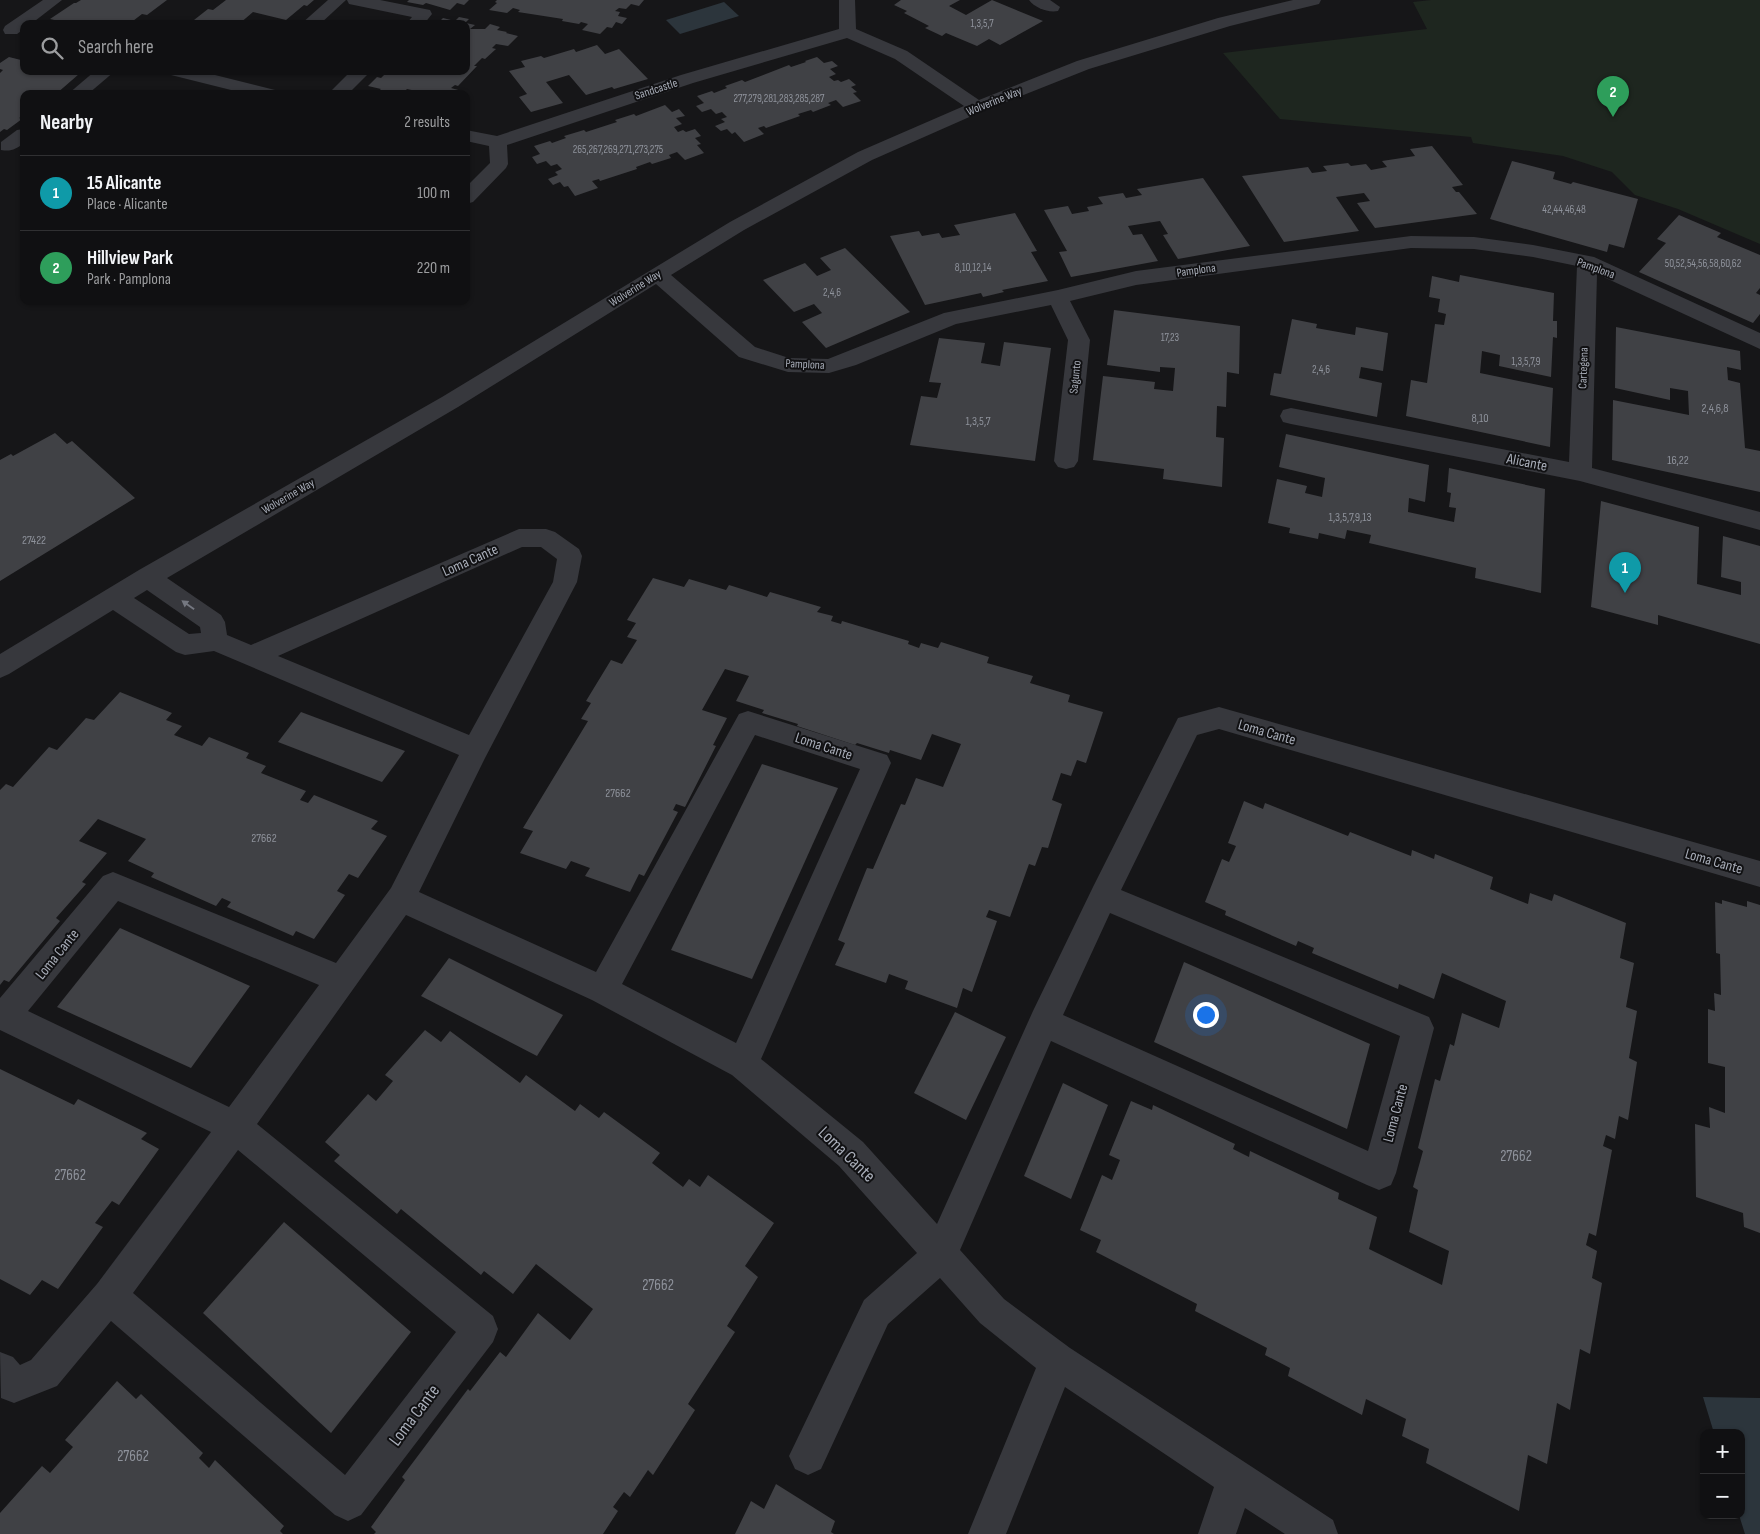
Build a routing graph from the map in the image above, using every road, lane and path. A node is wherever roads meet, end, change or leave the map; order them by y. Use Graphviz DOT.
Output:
graph roads {
  1 [pos="54,0"];
  2 [pos="338,0"];
  3 [pos="355,0"];
  4 [pos="847,0"];
  5 [pos="1313,0"];
  6 [pos="26,20"];
  7 [pos="314,20"];
  8 [pos="418,20"];
  9 [pos="848,32"];
  10 [pos="101,75"];
  11 [pos="192,75"];
  12 [pos="247,75"];
  13 [pos="358,75"];
  14 [pos="234,86"];
  15 [pos="82,90"];
  16 [pos="252,90"];
  17 [pos="341,90"];
  18 [pos="977,107"];
  19 [pos="470,136"];
  20 [pos="20,137"];
  21 [pos="498,142"];
  22 [pos="8,146"];
  23 [pos="470,194"];
  24 [pos="1587,262"];
  25 [pos="656,274"];
  26 [pos="1058,297"];
  27 [pos="1760,342"];
  28 [pos="1291,416"];
  29 [pos="1066,460"];
  30 [pos="1580,473"];
  31 [pos="1760,521"];
  32 [pos="148,577"];
  33 [pos="114,598"];
  34 [pos="215,641"];
  35 [pos="252,656"];
  36 [pos="0,668"];
  37 [pos="475,750"];
  38 [pos="1760,874"];
  39 [pos="1103,896"];
  40 [pos="401,898"];
  41 [pos="342,980"];
  42 [pos="603,990"];
  43 [pos="1044,1022"];
  44 [pos="743,1064"];
  45 [pos="235,1127"];
  46 [pos="941,1254"];
  47 [pos="109,1296"];
  48 [pos="1057,1361"];
  49 [pos="0,1370"];
  50 [pos="808,1456"];
  51 [pos="1236,1479"];
  52 [pos="987,1534"];
  53 [pos="1217,1534"];
  54 [pos="1319,1534"];
  1 -- 6 [label="street"];
  2 -- 7 [label="street"];
  3 -- 8 [label="street"];
  4 -- 9 [label="street"];
  5 -- 18 [label="street, Wolverine Way"];
  9 -- 18 [label="street"];
  9 -- 21 [label="street, Sandcastle"];
  10 -- 15 [label="street"];
  11 -- 14 [label="street"];
  12 -- 14 [label="street"];
  13 -- 17 [label="street"];
  14 -- 16 [label="street"];
  18 -- 25 [label="street, Wolverine Way"];
  19 -- 21 [label="street"];
  20 -- 22 [label="street"];
  21 -- 23 [label="street"];
  24 -- 26 [label="street, Pamplona"];
  24 -- 27 [label="street, Pamplona"];
  24 -- 30 [label="street, Cartegena"];
  25 -- 26 [label="street, Pamplona"];
  25 -- 32 [label="street, Wolverine Way"];
  26 -- 29 [label="street, Sagunto"];
  28 -- 30 [label="street, Alicante"];
  30 -- 31 [label="street, Alicante"];
  32 -- 33 [label="street, Wolverine Way"];
  34 -- 32 [label="street, one-way"];
  33 -- 34 [label="street"];
  33 -- 36 [label="street, Wolverine Way"];
  34 -- 35 [label="street"];
  35 -- 37 [label="street"];
  35 -- 37 [label="street, Loma Cante"];
  37 -- 40 [label="street, Loma Cante"];
  38 -- 39 [label="street, Loma Cante"];
  39 -- 43 [label="street, Loma Cante"];
  39 -- 43 [label="street, Loma Cante"];
  40 -- 41 [label="street, Loma Cante"];
  40 -- 42 [label="street, Loma Cante"];
  41 -- 45 [label="street, Loma Cante"];
  41 -- 45 [label="street, Loma Cante"];
  42 -- 44 [label="street, Loma Cante"];
  42 -- 44 [label="street, Loma Cante"];
  43 -- 46 [label="street, Loma Cante"];
  44 -- 46 [label="street, Loma Cante"];
  45 -- 47 [label="street, Loma Cante"];
  45 -- 47 [label="street, Loma Cante"];
  46 -- 48 [label="street, Loma Cante"];
  46 -- 50 [label="street, Loma Cante"];
  47 -- 49 [label="street, Loma Cante"];
  48 -- 51 [label="street, Loma Cante"];
  48 -- 52 [label="street"];
  51 -- 53 [label="street"];
  51 -- 54 [label="street, Loma Cante"];
}
